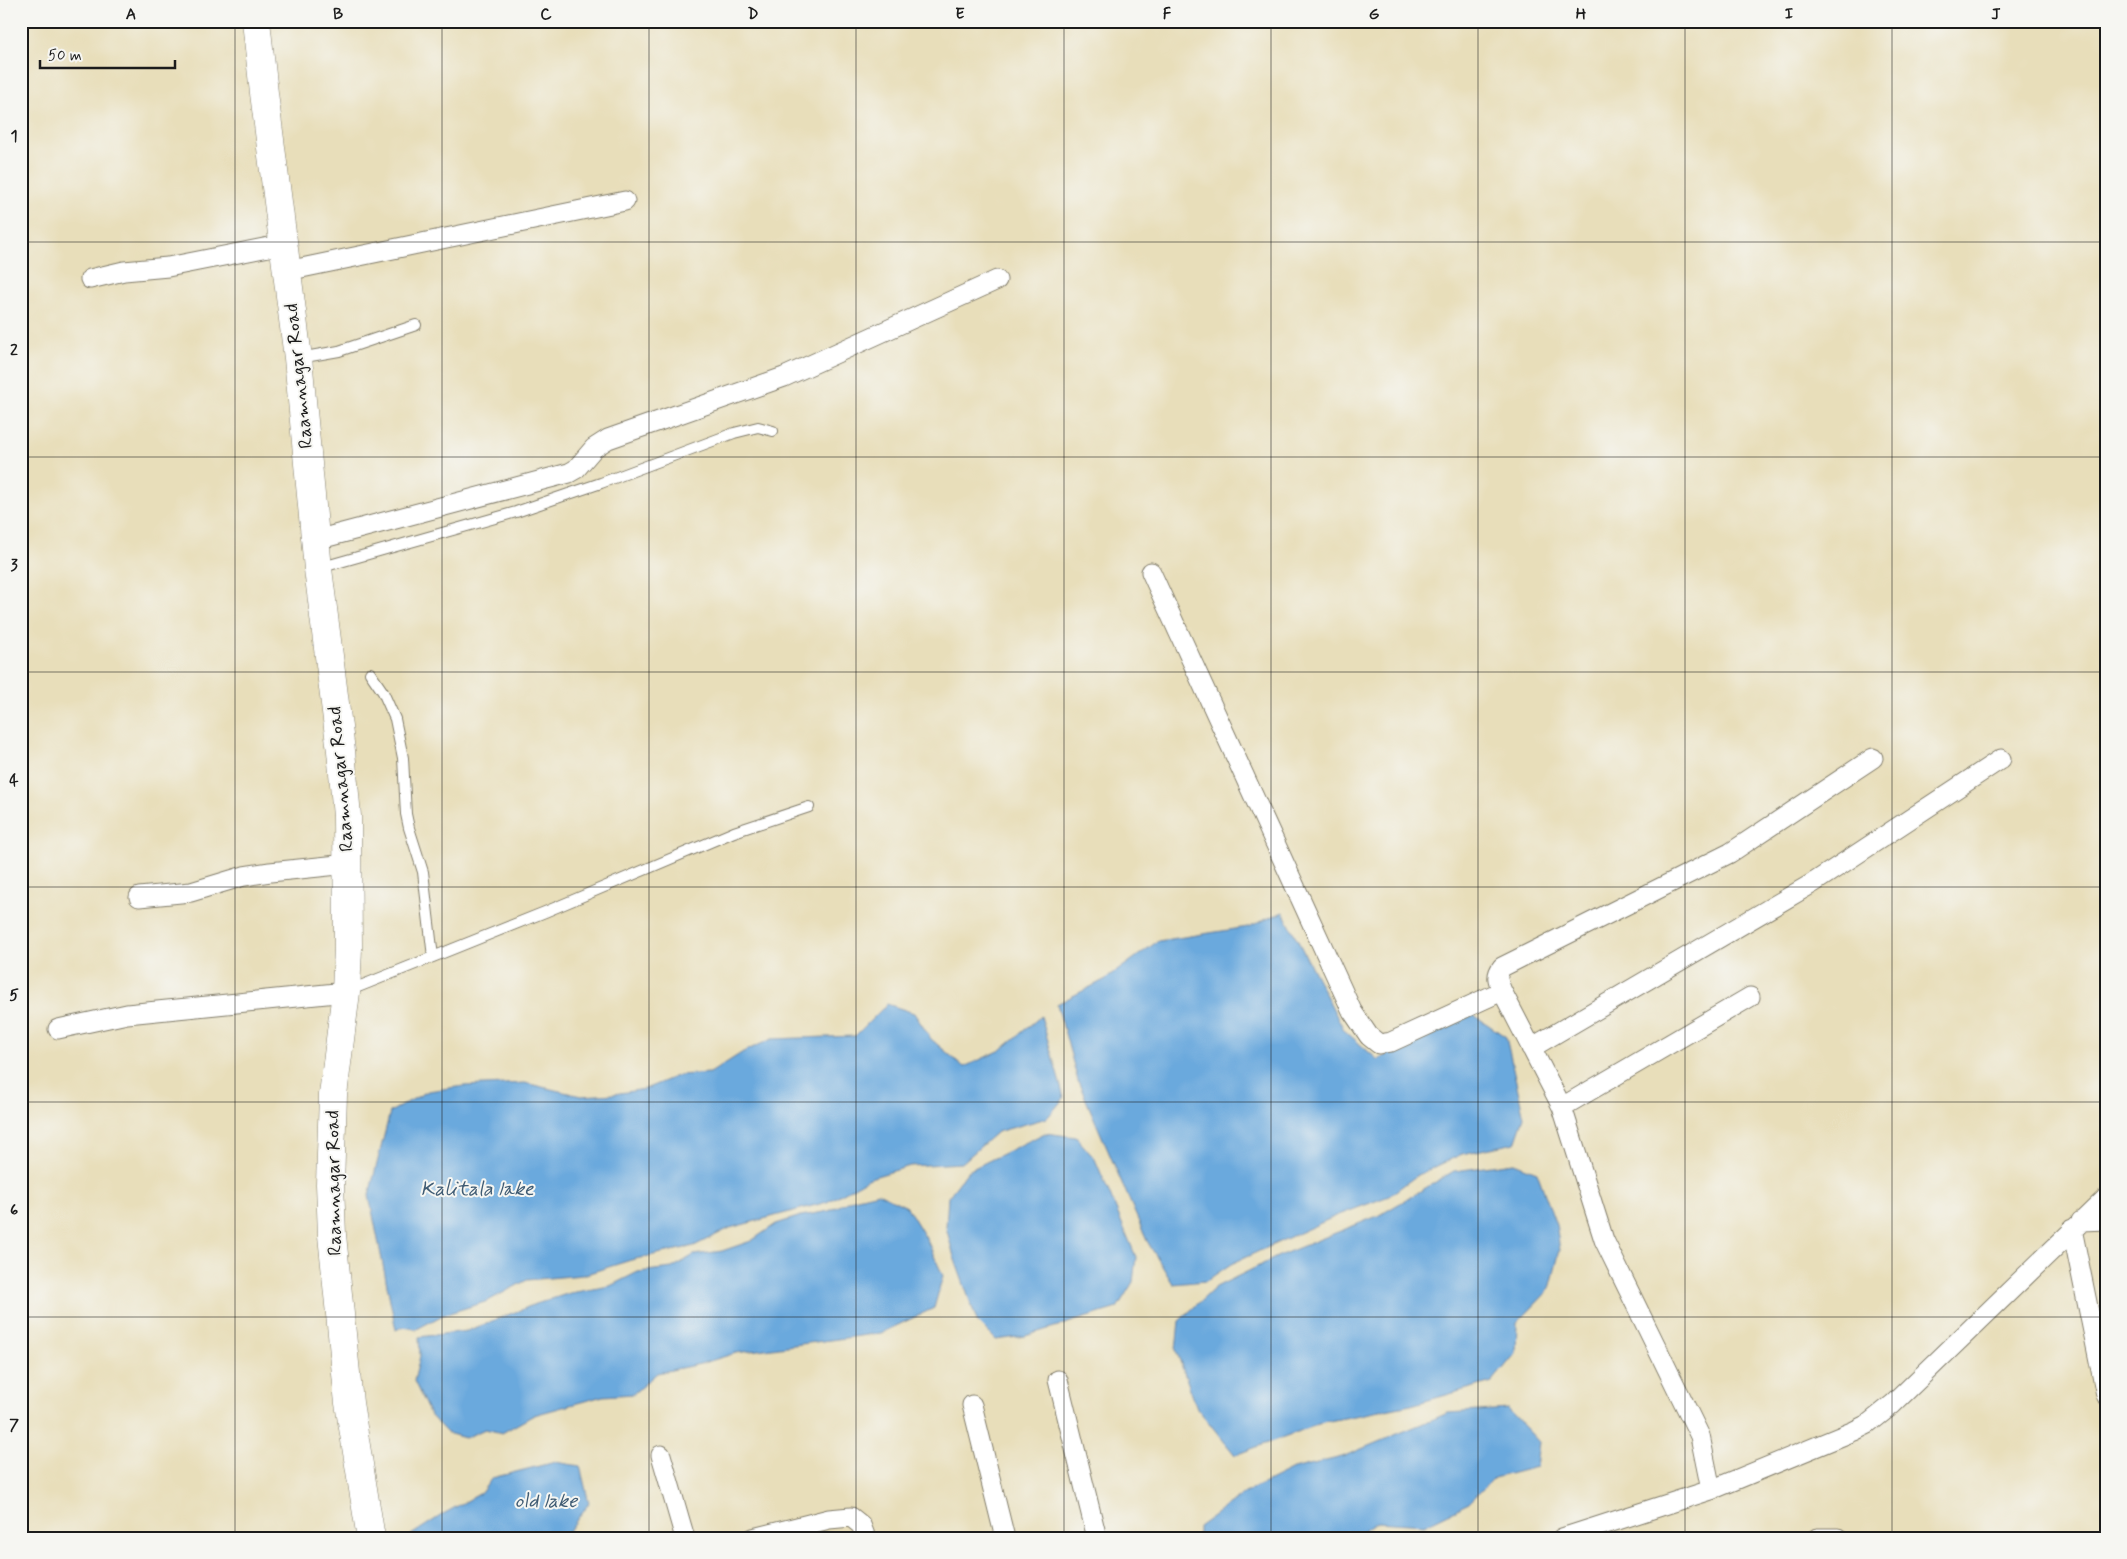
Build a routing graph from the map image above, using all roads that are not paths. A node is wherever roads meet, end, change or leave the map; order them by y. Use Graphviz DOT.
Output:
graph roads {
  1 [pos="256,21"];
  2 [pos="625,201"];
  3 [pos="284,244"];
  4 [pos="287,272"];
  5 [pos="90,278"];
  6 [pos="997,280"];
  7 [pos="416,325"];
  8 [pos="298,358"];
  9 [pos="773,430"];
  10 [pos="316,540"];
  11 [pos="318,569"];
  12 [pos="1151,572"];
  13 [pos="370,673"];
  14 [pos="1873,758"];
  15 [pos="2001,758"];
  16 [pos="809,807"];
  17 [pos="348,864"];
  18 [pos="139,897"];
  19 [pos="433,957"];
  20 [pos="1502,991"];
  21 [pos="346,992"];
  22 [pos="1750,997"];
  23 [pos="58,1029"];
  24 [pos="1531,1048"];
  25 [pos="1562,1107"];
  26 [pos="2106,1198"];
  27 [pos="2106,1220"];
  28 [pos="2076,1225"];
  29 [pos="1058,1380"];
  30 [pos="2106,1395"];
  31 [pos="972,1405"];
  32 [pos="661,1455"];
  33 [pos="1711,1490"];
  34 [pos="371,1538"];
  35 [pos="685,1538"];
  36 [pos="753,1538"];
  37 [pos="866,1538"];
  38 [pos="1004,1538"];
  39 [pos="1097,1538"];
  40 [pos="1562,1538"];
  41 [pos="1818,1538"];
  42 [pos="1838,1538"];
  1 -- 3 [label="highway, Raamnagar Road"];
  2 -- 4 [label="street"];
  3 -- 4 [label="highway, Raamnagar Road"];
  3 -- 5 [label="street"];
  4 -- 8 [label="highway, Raamnagar Road"];
  6 -- 10 [label="street"];
  7 -- 8 [label="lane"];
  8 -- 10 [label="highway, Raamnagar Road"];
  9 -- 11 [label="lane"];
  10 -- 11 [label="highway, Raamnagar Road"];
  11 -- 17 [label="highway, Raamnagar Road"];
  12 -- 20 [label="street"];
  13 -- 19 [label="lane"];
  14 -- 20 [label="street"];
  15 -- 24 [label="street"];
  16 -- 19 [label="lane"];
  17 -- 18 [label="street"];
  17 -- 21 [label="highway, Raamnagar Road"];
  19 -- 21 [label="lane"];
  20 -- 24 [label="street"];
  21 -- 23 [label="street"];
  21 -- 34 [label="highway, Raamnagar Road"];
  22 -- 25 [label="street"];
  24 -- 25 [label="street"];
  25 -- 33 [label="street"];
  26 -- 28 [label="street"];
  27 -- 28 [label="street"];
  28 -- 30 [label="street"];
  28 -- 33 [label="street"];
  29 -- 39 [label="street"];
  31 -- 38 [label="street"];
  32 -- 35 [label="street"];
  33 -- 40 [label="street"];
  36 -- 37 [label="street"];
  41 -- 42 [label="street"];
}
